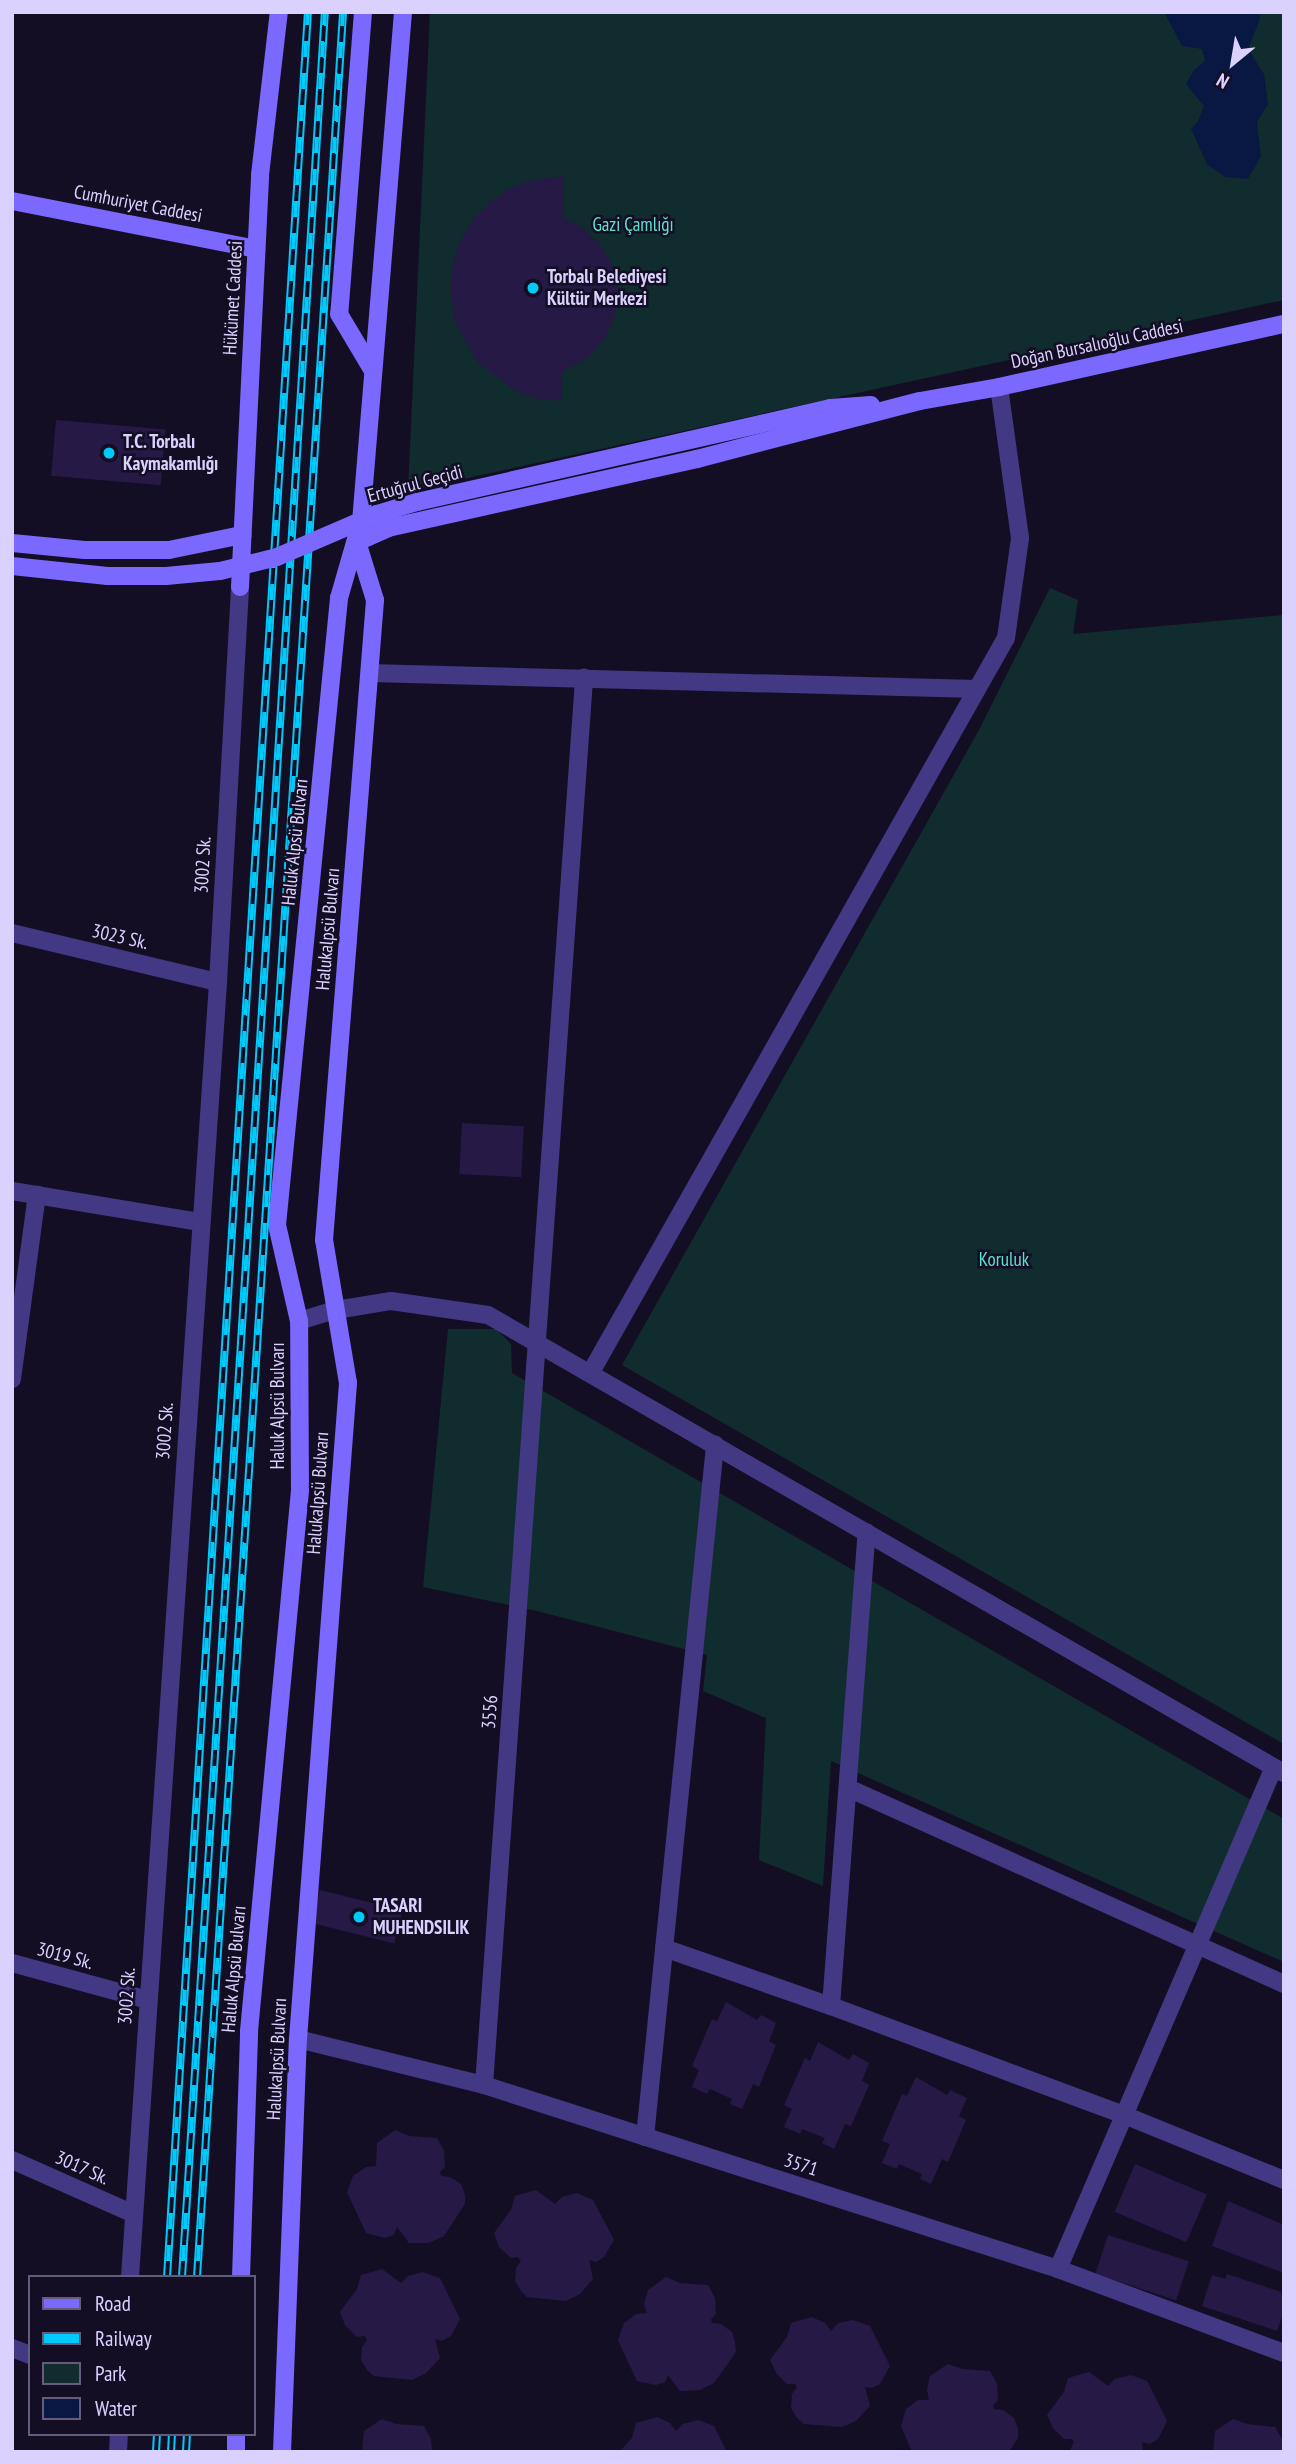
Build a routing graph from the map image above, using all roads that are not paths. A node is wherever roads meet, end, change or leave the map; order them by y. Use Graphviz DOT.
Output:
graph roads {
  1 [pos="279,12"];
  2 [pos="363,12"];
  3 [pos="403,12"];
  4 [pos="12,201"];
  5 [pos="256,249"];
  6 [pos="1284,324"];
  7 [pos="373,371"];
  8 [pos="999,387"];
  9 [pos="919,401"];
  10 [pos="243,535"];
  11 [pos="357,542"];
  12 [pos="12,543"];
  13 [pos="12,566"];
  14 [pos="240,587"];
  15 [pos="370,673"];
  16 [pos="584,678"];
  17 [pos="976,689"];
  18 [pos="12,933"];
  19 [pos="218,982"];
  20 [pos="12,1191"];
  21 [pos="37,1195"];
  22 [pos="200,1222"];
  23 [pos="336,1310"];
  24 [pos="299,1321"];
  25 [pos="538,1342"];
  26 [pos="591,1372"];
  27 [pos="12,1379"];
  28 [pos="715,1445"];
  29 [pos="867,1532"];
  30 [pos="1279,1770"];
  31 [pos="848,1788"];
  32 [pos="1197,1947"];
  33 [pos="664,1948"];
  34 [pos="12,1963"];
  35 [pos="1284,1984"];
  36 [pos="148,2000"];
  37 [pos="831,2006"];
  38 [pos="298,2039"];
  39 [pos="484,2085"];
  40 [pos="1124,2115"];
  41 [pos="645,2137"];
  42 [pos="12,2160"];
  43 [pos="1284,2180"];
  44 [pos="134,2214"];
  45 [pos="1058,2269"];
  46 [pos="130,2275"];
  47 [pos="241,2275"];
  48 [pos="1284,2353"];
  49 [pos="282,2452"];
  1 -- 5 [label="main road, Hükümet Caddesi"];
  2 -- 7 [label="main road"];
  3 -- 7 [label="main road"];
  4 -- 5 [label="main road, Cumhuriyet Caddesi"];
  5 -- 10 [label="main road, Hükümet Caddesi"];
  6 -- 8 [label="main road, Doğan Bursalıoğlu Caddesi"];
  7 -- 11 [label="main road"];
  8 -- 9 [label="main road, Doğan Bursalıoğlu Caddesi"];
  8 -- 17 [label="street"];
  9 -- 11 [label="main road"];
  9 -- 13 [label="main road, Ertuğrul Geçidi, bridge"];
  10 -- 12 [label="main road"];
  10 -- 14 [label="main road, Hükümet Caddesi"];
  11 -- 15 [label="main road, Halukalpsü Bulvarı"];
  11 -- 24 [label="main road, Haluk Alpsü Bulvarı"];
  14 -- 19 [label="street, 3002 Sk."];
  15 -- 16 [label="street"];
  15 -- 23 [label="main road, Halukalpsü Bulvarı"];
  16 -- 17 [label="street"];
  16 -- 25 [label="street, 3556"];
  17 -- 26 [label="street"];
  18 -- 19 [label="street, 3023 Sk."];
  19 -- 22 [label="street, 3002 Sk."];
  20 -- 21 [label="street"];
  21 -- 22 [label="street"];
  21 -- 27 [label="street"];
  22 -- 36 [label="street, 3002 Sk."];
  23 -- 24 [label="street"];
  23 -- 25 [label="street"];
  23 -- 38 [label="main road, Halukalpsü Bulvarı"];
  24 -- 47 [label="main road, Haluk Alpsü Bulvarı"];
  25 -- 26 [label="street"];
  25 -- 39 [label="street, 3556"];
  26 -- 28 [label="street"];
  28 -- 29 [label="street"];
  28 -- 33 [label="street"];
  29 -- 30 [label="street"];
  29 -- 31 [label="street"];
  30 -- 32 [label="street"];
  31 -- 32 [label="street"];
  31 -- 37 [label="street"];
  32 -- 35 [label="street"];
  32 -- 40 [label="street"];
  33 -- 37 [label="street"];
  33 -- 41 [label="street"];
  34 -- 36 [label="street, 3019 Sk."];
  36 -- 44 [label="street, 3002 Sk."];
  37 -- 40 [label="street"];
  38 -- 39 [label="street, 3571"];
  38 -- 49 [label="main road, Halukalpsü Bulvarı"];
  39 -- 41 [label="street, 3571"];
  40 -- 43 [label="street"];
  40 -- 45 [label="street"];
  41 -- 45 [label="street, 3571"];
  42 -- 44 [label="street, 3017 Sk."];
  44 -- 46 [label="street, 3002 Sk."];
  45 -- 48 [label="street, 3571"];
}
